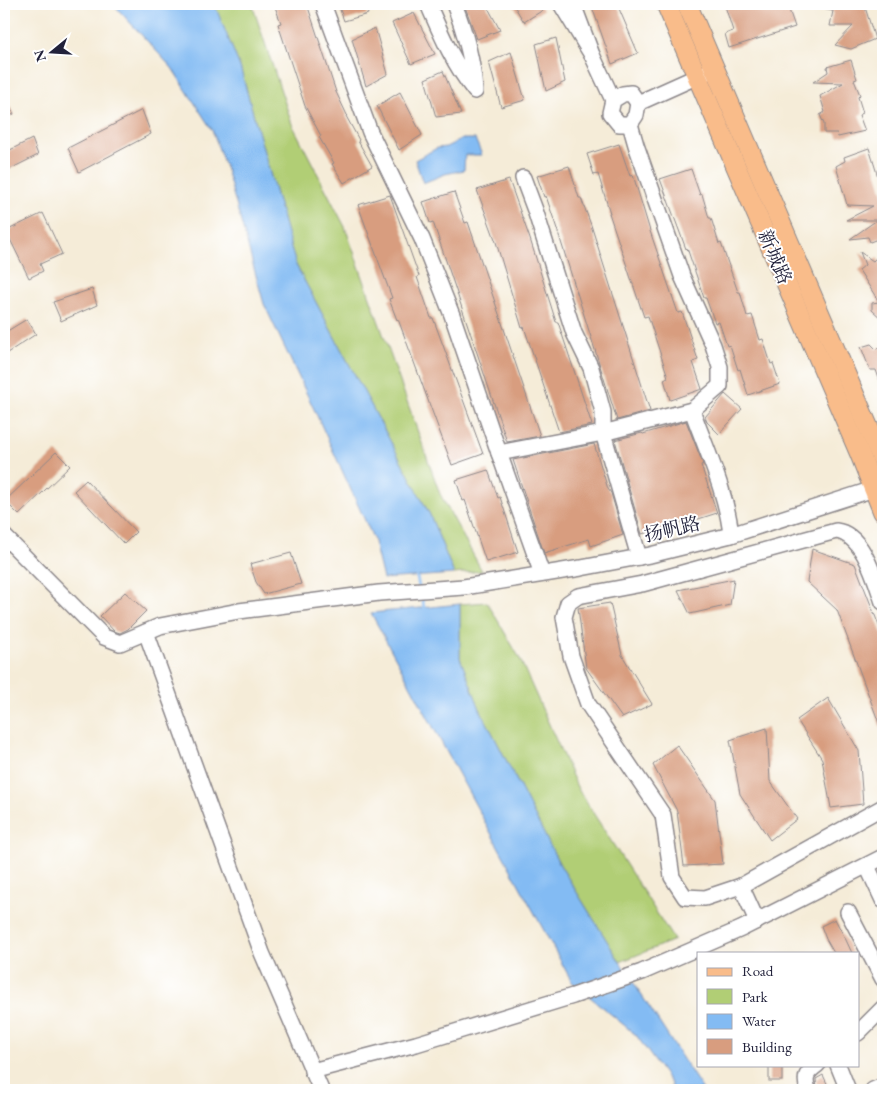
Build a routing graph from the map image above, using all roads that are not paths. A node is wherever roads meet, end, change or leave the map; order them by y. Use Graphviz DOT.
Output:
graph roads {
  1 [pos="323,4"];
  2 [pos="428,4"];
  3 [pos="454,4"];
  4 [pos="562,4"];
  5 [pos="573,4"];
  6 [pos="666,4"];
  7 [pos="687,4"];
  8 [pos="592,55"];
  9 [pos="715,69"];
  10 [pos="697,76"];
  11 [pos="613,100"];
  12 [pos="638,103"];
  13 [pos="630,124"];
  14 [pos="523,178"];
  15 [pos="692,410"];
  16 [pos="603,433"];
  17 [pos="498,453"];
  18 [pos="883,461"];
  19 [pos="878,487"];
  20 [pos="883,512"];
  21 [pos="731,535"];
  22 [pos="4,536"];
  23 [pos="639,557"];
  24 [pos="542,574"];
  25 [pos="883,602"];
  26 [pos="146,632"];
  27 [pos="883,807"];
  28 [pos="883,857"];
  29 [pos="867,866"];
  30 [pos="740,886"];
  31 [pos="883,900"];
  32 [pos="848,912"];
  33 [pos="757,921"];
  34 [pos="883,978"];
  35 [pos="882,1013"];
  36 [pos="860,1032"];
  37 [pos="816,1066"];
  38 [pos="838,1066"];
  39 [pos="312,1071"];
  40 [pos="883,1086"];
  41 [pos="321,1090"];
  42 [pos="808,1090"];
  43 [pos="848,1090"];
  44 [pos="873,1090"];
  1 -- 17 [label="street"];
  2 -- 3 [label="street"];
  4 -- 8 [label="street"];
  5 -- 8 [label="street"];
  6 -- 10 [label="main road, 新城路"];
  7 -- 9 [label="main road, 新城路"];
  8 -- 11 [label="street"];
  9 -- 10 [label="street"];
  9 -- 18 [label="main road, 新城路"];
  10 -- 12 [label="street"];
  10 -- 19 [label="main road, 新城路"];
  11 -- 12 [label="street"];
  11 -- 13 [label="street"];
  12 -- 13 [label="street"];
  13 -- 15 [label="street"];
  14 -- 16 [label="street"];
  15 -- 16 [label="street"];
  15 -- 21 [label="street"];
  16 -- 17 [label="street"];
  16 -- 23 [label="street"];
  17 -- 24 [label="street"];
  19 -- 20 [label="main road, 新城路"];
  19 -- 21 [label="street, 扬帆路"];
  21 -- 23 [label="street, 扬帆路"];
  22 -- 26 [label="street, 扬帆路"];
  23 -- 24 [label="street, 扬帆路"];
  24 -- 26 [label="street, 扬帆路"];
  25 -- 30 [label="street"];
  26 -- 39 [label="street"];
  27 -- 30 [label="street"];
  28 -- 29 [label="street"];
  29 -- 31 [label="street"];
  29 -- 33 [label="street"];
  30 -- 33 [label="street"];
  32 -- 34 [label="street"];
  33 -- 39 [label="street"];
  35 -- 36 [label="street"];
  37 -- 42 [label="street"];
  38 -- 43 [label="street"];
  39 -- 41 [label="street"];
  40 -- 44 [label="street"];
}
